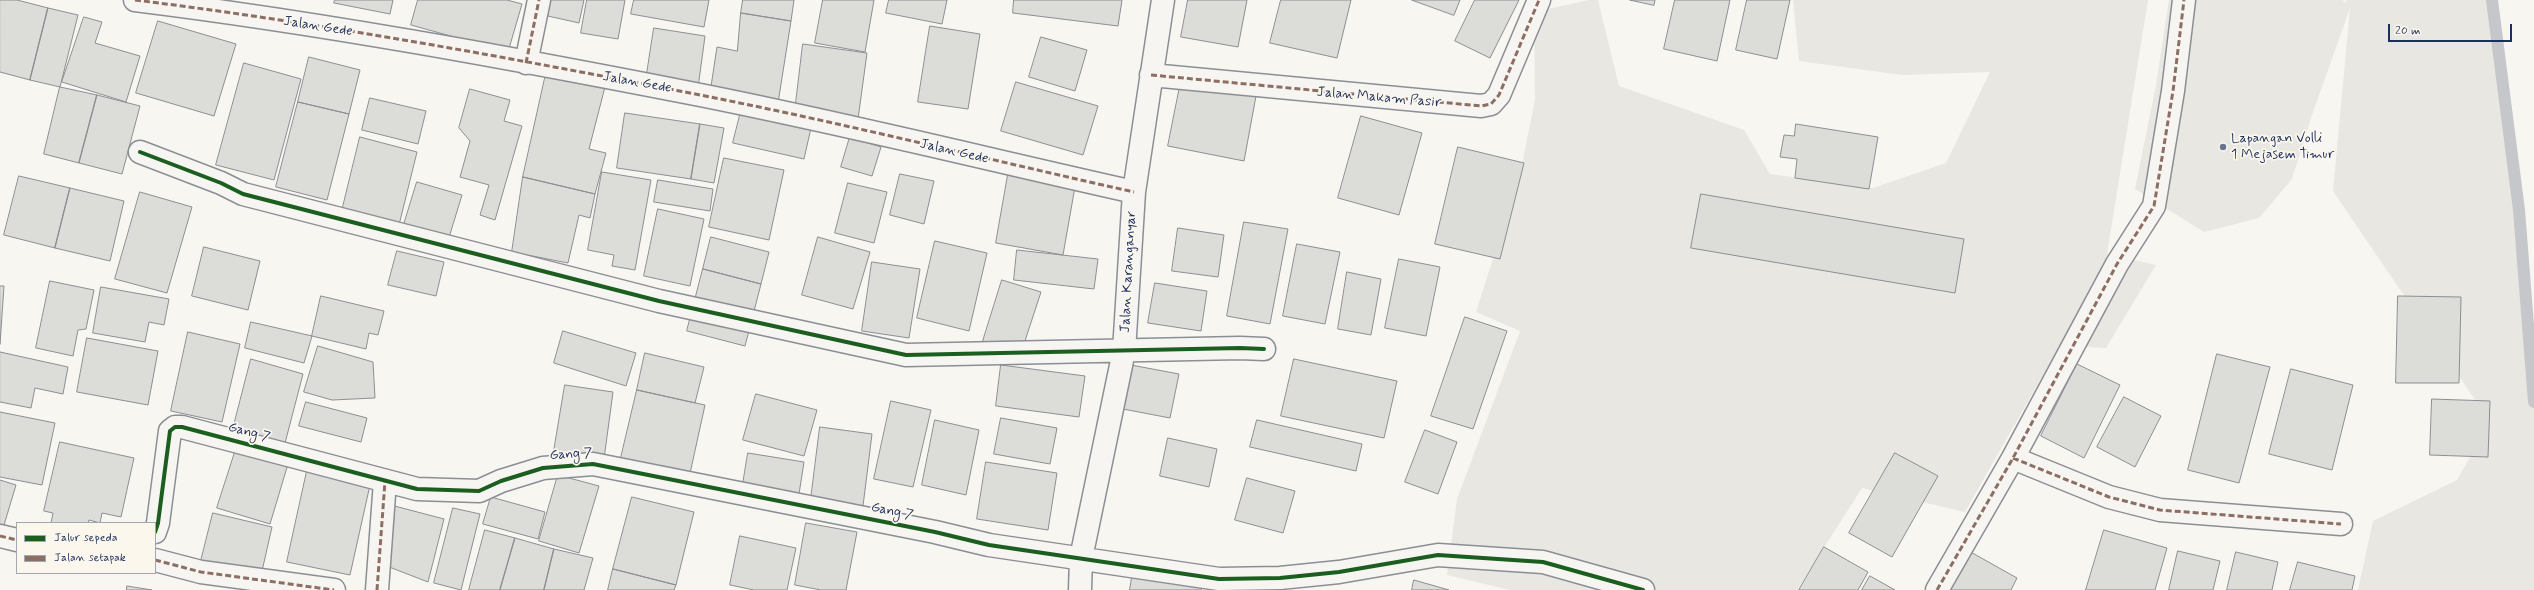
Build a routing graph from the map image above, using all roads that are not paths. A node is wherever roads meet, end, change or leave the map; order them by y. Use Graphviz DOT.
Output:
graph roads {
  1 [pos="135,0"];
  2 [pos="538,0"];
  3 [pos="1163,0"];
  4 [pos="1539,0"];
  5 [pos="2184,0"];
  6 [pos="526,63"];
  7 [pos="1151,75"];
  8 [pos="140,152"];
  9 [pos="1134,192"];
  10 [pos="1264,349"];
  11 [pos="1124,351"];
  12 [pos="2012,458"];
  13 [pos="385,481"];
  14 [pos="2342,524"];
  15 [pos="156,529"];
  16 [pos="0,536"];
  17 [pos="16,540"];
  18 [pos="1081,558"];
  19 [pos="156,560"];
  20 [pos="334,590"];
  21 [pos="377,590"];
  22 [pos="1080,590"];
  23 [pos="1643,590"];
  24 [pos="1937,590"];
  1 -- 6 [label="street, Jalan Gede"];
  2 -- 6 [label="street"];
  3 -- 7 [label="street, Jalan Karanganyar"];
  4 -- 7 [label="street, Jalan Makam Pasir"];
  5 -- 12 [label="street"];
  6 -- 9 [label="street, Jalan Gede"];
  7 -- 9 [label="street, Jalan Karanganyar"];
  8 -- 11 [label="street"];
  9 -- 11 [label="street, Jalan Karanganyar"];
  10 -- 11 [label="street"];
  11 -- 18 [label="street, Jalan Karanganyar"];
  12 -- 14 [label="street"];
  12 -- 24 [label="street"];
  13 -- 15 [label="street, Gang 7"];
  13 -- 18 [label="street, Gang 7"];
  13 -- 21 [label="street"];
  16 -- 17 [label="street"];
  18 -- 22 [label="street, Jalan Karanganyar"];
  18 -- 23 [label="street, Gang 7"];
  19 -- 20 [label="street"];
}
